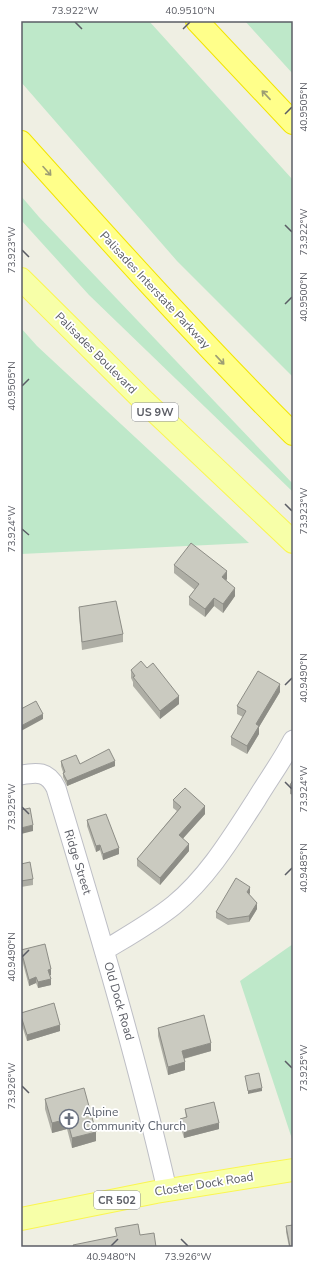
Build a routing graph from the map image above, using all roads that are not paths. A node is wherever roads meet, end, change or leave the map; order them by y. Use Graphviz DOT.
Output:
graph roads {
  1 [pos="197,21"];
  2 [pos="293,123"];
  3 [pos="21,142"];
  4 [pos="21,278"];
  5 [pos="293,434"];
  6 [pos="293,542"];
  7 [pos="293,740"];
  8 [pos="21,775"];
  9 [pos="105,950"];
  10 [pos="293,1170"];
  11 [pos="167,1190"];
  12 [pos="21,1219"];
  2 -- 1 [label="highway, one-way"];
  3 -- 5 [label="highway, Palisades Interstate Parkway, one-way"];
  4 -- 6 [label="main road, Palisades Boulevard / US 9W"];
  7 -- 9 [label="street, Old Dock Road"];
  8 -- 9 [label="street, Ridge Street"];
  9 -- 11 [label="street, Old Dock Road"];
  10 -- 11 [label="main road, Closter Dock Road / CR 502"];
  11 -- 12 [label="main road, Closter Dock Road / CR 502"];
}
